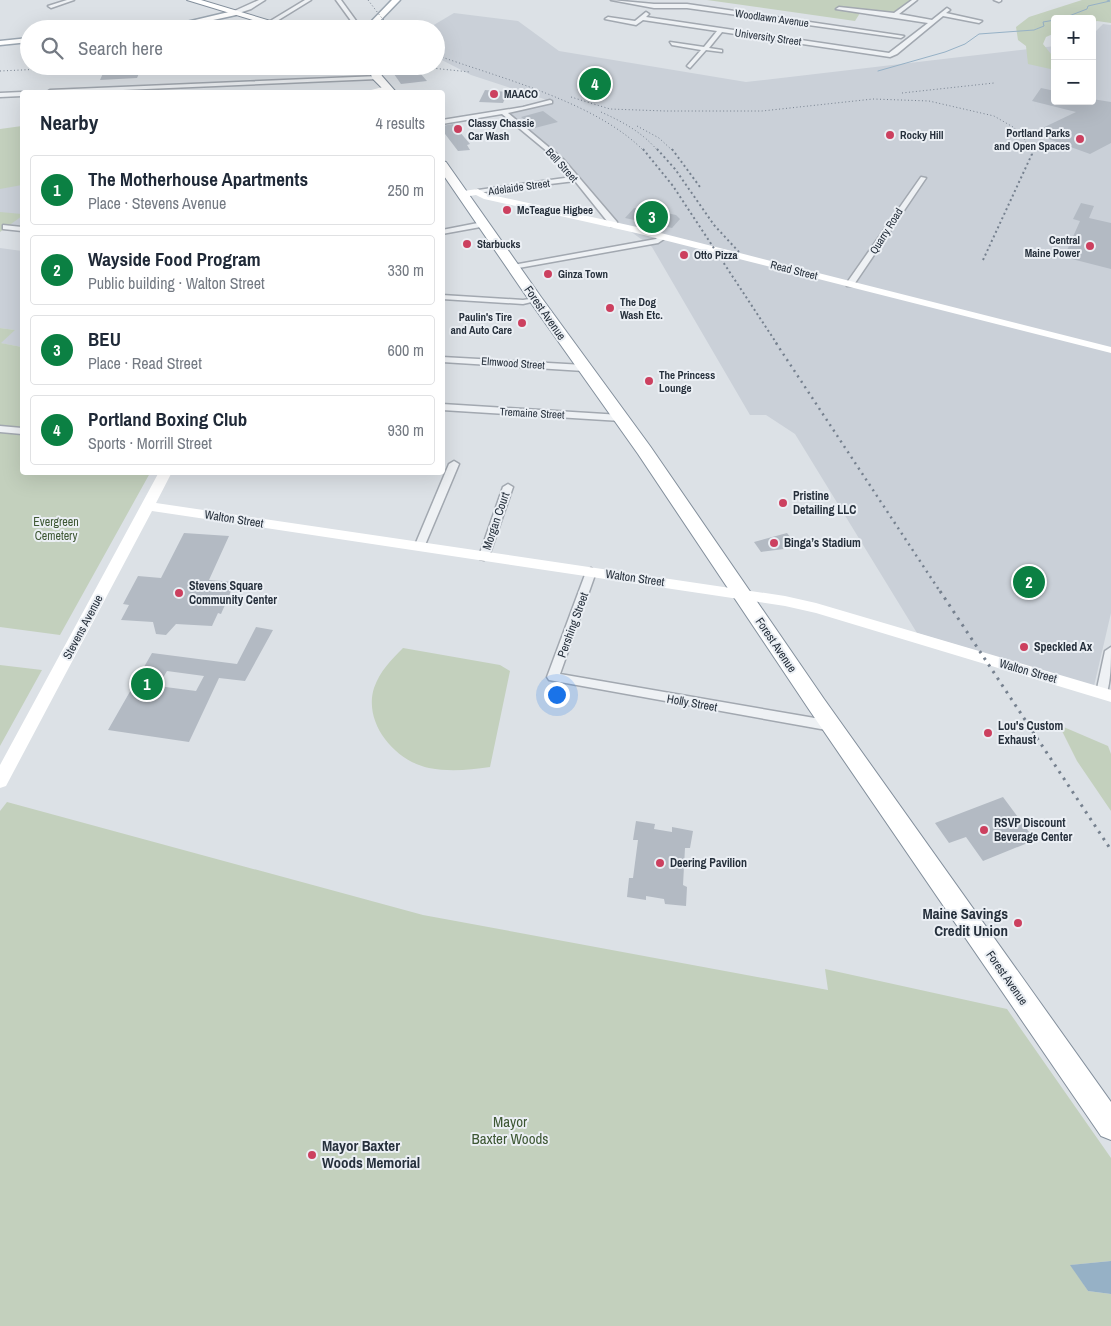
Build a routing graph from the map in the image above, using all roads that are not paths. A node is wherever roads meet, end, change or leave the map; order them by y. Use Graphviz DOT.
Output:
graph roads {
  1 [pos="72,0"];
  2 [pos="191,0"];
  3 [pos="263,0"];
  4 [pos="309,0"];
  5 [pos="338,0"];
  6 [pos="396,0"];
  7 [pos="613,0"];
  8 [pos="915,0"];
  9 [pos="52,6"];
  10 [pos="654,6"];
  11 [pos="839,8"];
  12 [pos="231,12"];
  13 [pos="895,15"];
  14 [pos="642,18"];
  15 [pos="608,19"];
  16 [pos="201,20"];
  17 [pos="259,20"];
  18 [pos="275,20"];
  19 [pos="353,20"];
  20 [pos="377,20"];
  21 [pos="980,21"];
  22 [pos="933,22"];
  23 [pos="720,30"];
  24 [pos="901,36"];
  25 [pos="20,41"];
  26 [pos="0,42"];
  27 [pos="672,43"];
  28 [pos="706,49"];
  29 [pos="720,51"];
  30 [pos="690,66"];
  31 [pos="377,77"];
  32 [pos="249,83"];
  33 [pos="94,90"];
  34 [pos="243,90"];
  35 [pos="367,90"];
  36 [pos="389,90"];
  37 [pos="20,94"];
  38 [pos="0,95"];
  39 [pos="550,102"];
  40 [pos="503,112"];
  41 [pos="445,122"];
  42 [pos="446,176"];
  43 [pos="923,178"];
  44 [pos="575,179"];
  45 [pos="470,193"];
  46 [pos="483,224"];
  47 [pos="614,224"];
  48 [pos="6,227"];
  49 [pos="20,229"];
  50 [pos="445,231"];
  51 [pos="663,237"];
  52 [pos="513,267"];
  53 [pos="850,284"];
  54 [pos="445,297"];
  55 [pos="536,300"];
  56 [pos="1111,350"];
  57 [pos="445,359"];
  58 [pos="584,368"];
  59 [pos="445,407"];
  60 [pos="621,418"];
  61 [pos="0,429"];
  62 [pos="20,431"];
  63 [pos="454,464"];
  64 [pos="164,475"];
  65 [pos="508,487"];
  66 [pos="149,506"];
  67 [pos="420,545"];
  68 [pos="484,556"];
  69 [pos="592,572"];
  70 [pos="740,593"];
  71 [pos="1111,651"];
  72 [pos="553,677"];
  73 [pos="1106,695"];
  74 [pos="832,726"];
  75 [pos="0,781"];
  76 [pos="1111,1126"];
  1 -- 9 [label="street"];
  2 -- 12 [label="highway"];
  3 -- 12 [label="street"];
  4 -- 18 [label="street"];
  5 -- 19 [label="street"];
  6 -- 20 [label="main road"];
  7 -- 10 [label="street, Woodlawn Avenue"];
  8 -- 13 [label="street"];
  10 -- 14 [label="street"];
  10 -- 24 [label="street, Woodlawn Avenue"];
  11 -- 13 [label="street"];
  12 -- 16 [label="main road"];
  12 -- 17 [label="highway"];
  13 -- 22 [label="street"];
  14 -- 15 [label="street"];
  14 -- 23 [label="street, University Street"];
  21 -- 22 [label="street"];
  22 -- 23 [label="street, University Street"];
  23 -- 28 [label="street"];
  25 -- 26 [label="main road"];
  27 -- 28 [label="street"];
  28 -- 29 [label="street"];
  28 -- 30 [label="street"];
  31 -- 32 [label="street"];
  31 -- 35 [label="street"];
  31 -- 36 [label="highway"];
  32 -- 33 [label="street"];
  32 -- 34 [label="street"];
  37 -- 38 [label="street"];
  39 -- 40 [label="street"];
  40 -- 41 [label="street"];
  40 -- 44 [label="street, Bell Street"];
  42 -- 45 [label="highway, Forest Avenue"];
  43 -- 53 [label="street, Quarry Road"];
  44 -- 45 [label="street, Adelaide Street"];
  44 -- 47 [label="street, Bell Street"];
  45 -- 46 [label="highway, Forest Avenue"];
  45 -- 47 [label="street, Read Street"];
  46 -- 50 [label="street"];
  46 -- 52 [label="highway, Forest Avenue"];
  47 -- 51 [label="street, Read Street"];
  48 -- 49 [label="street"];
  51 -- 52 [label="street"];
  51 -- 53 [label="street, Read Street"];
  52 -- 55 [label="highway, Forest Avenue"];
  53 -- 56 [label="street, Read Street"];
  54 -- 55 [label="street"];
  55 -- 58 [label="highway, Forest Avenue"];
  57 -- 58 [label="street, Elmwood Street"];
  58 -- 60 [label="highway, Forest Avenue"];
  59 -- 60 [label="street, Tremaine Street"];
  60 -- 70 [label="highway, Forest Avenue"];
  61 -- 62 [label="street"];
  63 -- 67 [label="street"];
  64 -- 66 [label="street, Stevens Avenue"];
  65 -- 68 [label="street, Morgan Court"];
  66 -- 67 [label="street, Walton Street"];
  66 -- 75 [label="street, Stevens Avenue"];
  67 -- 68 [label="street, Walton Street"];
  68 -- 69 [label="street, Walton Street"];
  69 -- 70 [label="street, Walton Street"];
  69 -- 72 [label="street, Pershing Street"];
  70 -- 73 [label="street, Walton Street"];
  70 -- 74 [label="highway, Forest Avenue"];
  71 -- 73 [label="street"];
  72 -- 74 [label="street, Holly Street"];
  74 -- 76 [label="highway, Forest Avenue"];
}
